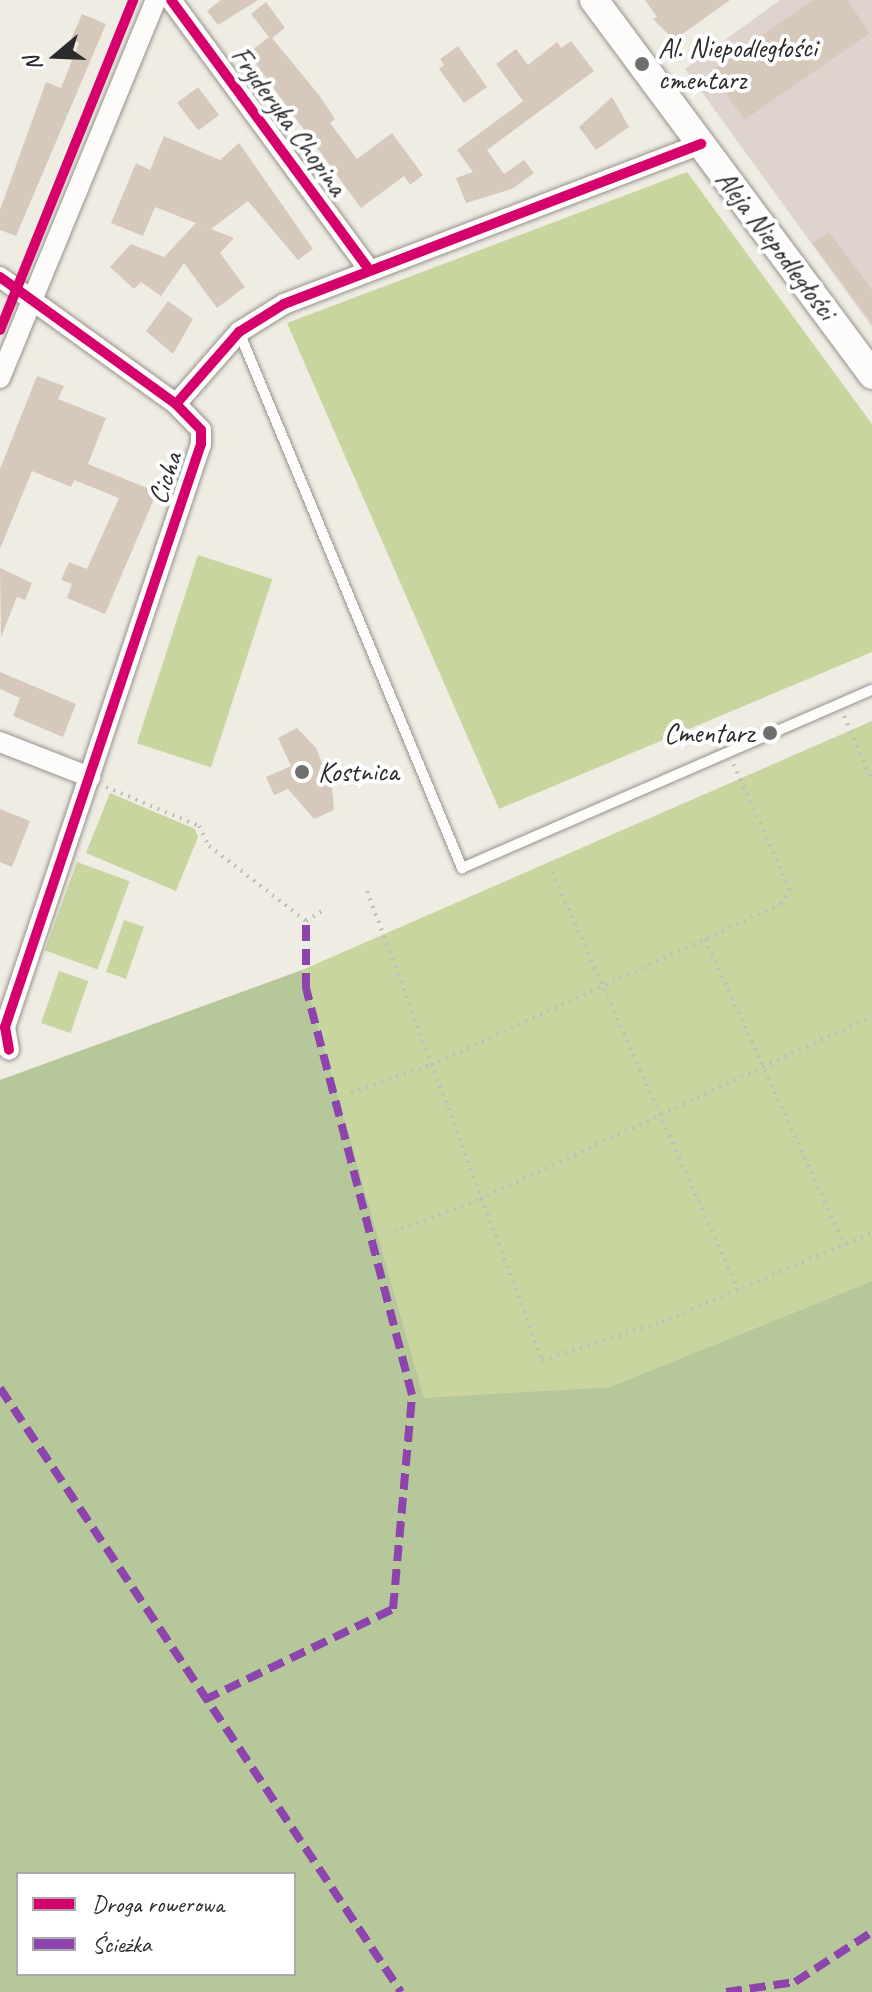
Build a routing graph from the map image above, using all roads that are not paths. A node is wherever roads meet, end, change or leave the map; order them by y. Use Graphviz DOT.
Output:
graph roads {
  1 [pos="156,0"];
  2 [pos="171,0"];
  3 [pos="594,0"];
  4 [pos="701,144"];
  5 [pos="369,270"];
  6 [pos="0,277"];
  7 [pos="32,297"];
  8 [pos="239,332"];
  9 [pos="871,372"];
  10 [pos="0,378"];
  11 [pos="176,404"];
  12 [pos="872,690"];
  13 [pos="0,742"];
  14 [pos="90,777"];
  15 [pos="9,1050"];
  1 -- 7 [label="street"];
  2 -- 5 [label="street, Fryderyka Chopina"];
  3 -- 4 [label="main road, Aleja Niepodległości"];
  4 -- 5 [label="street"];
  4 -- 9 [label="main road, Aleja Niepodległości"];
  5 -- 8 [label="street"];
  6 -- 7 [label="street, Cicha"];
  7 -- 10 [label="street"];
  7 -- 11 [label="street, Cicha"];
  8 -- 11 [label="street"];
  8 -- 12 [label="lane"];
  11 -- 14 [label="street, Cicha"];
  13 -- 14 [label="street"];
  14 -- 15 [label="street, Cicha"];
}
